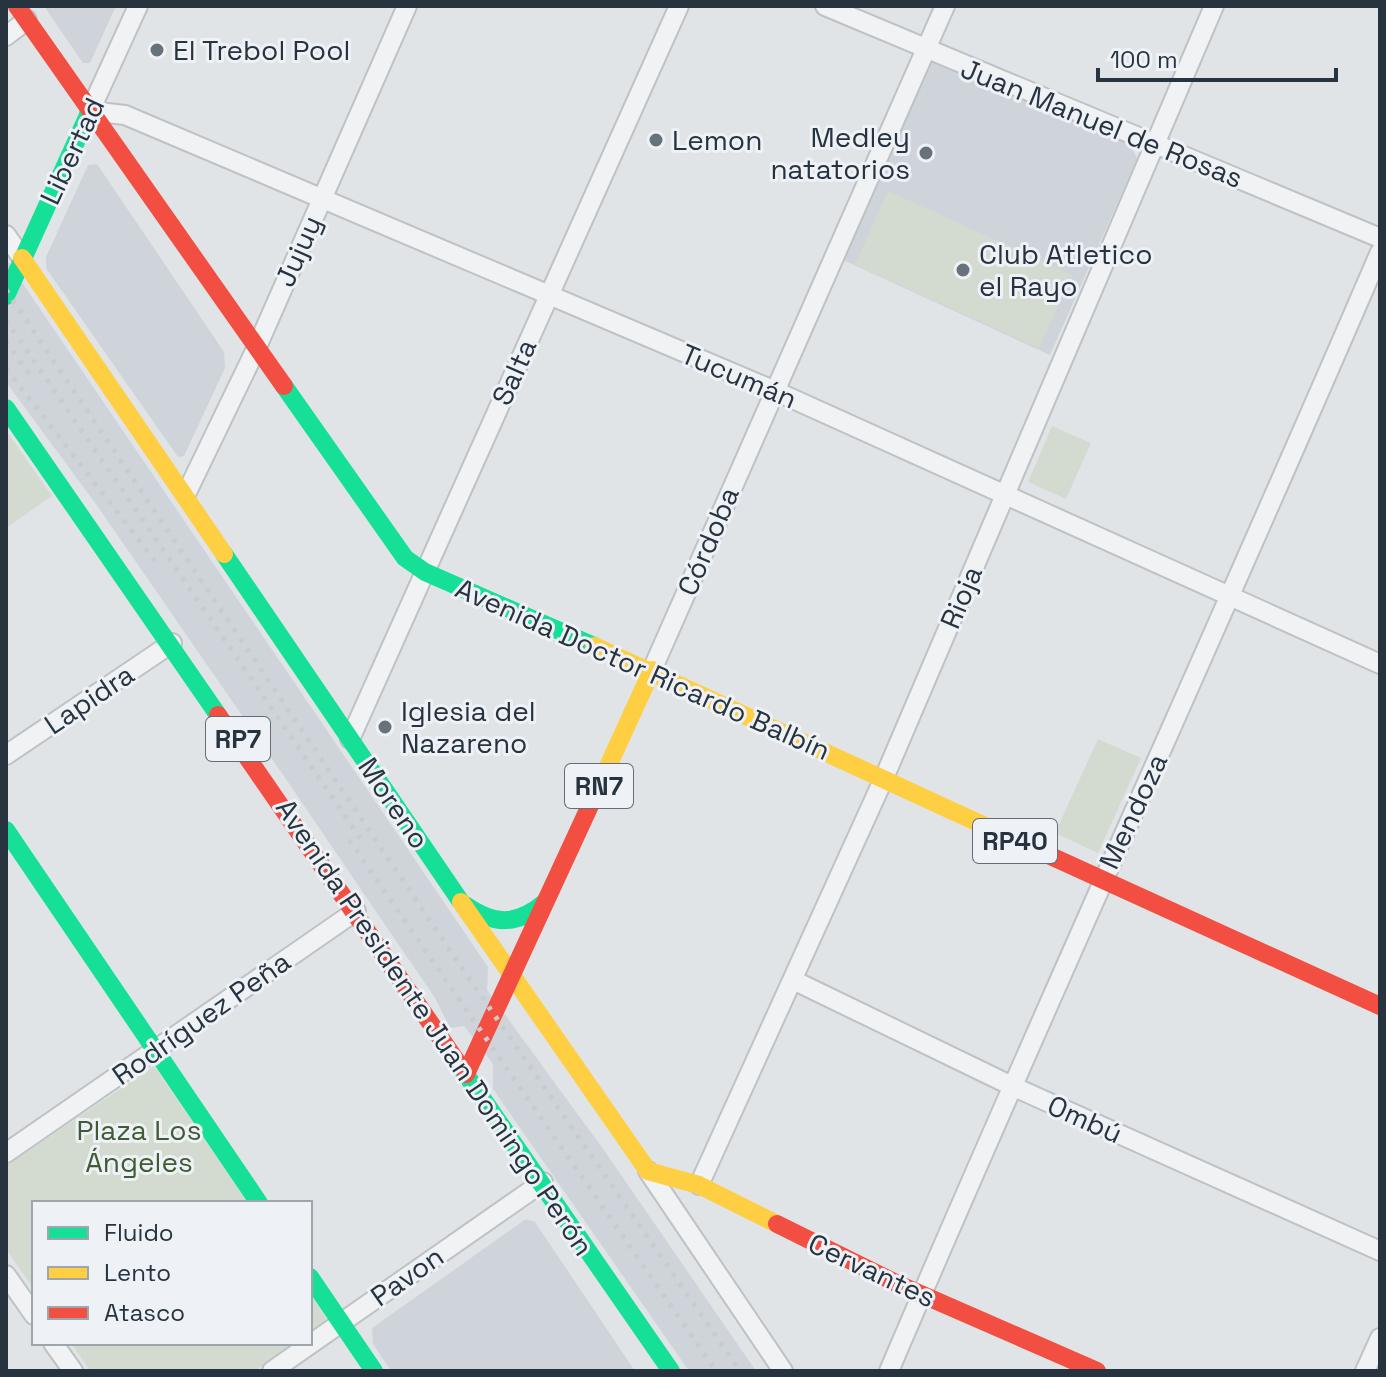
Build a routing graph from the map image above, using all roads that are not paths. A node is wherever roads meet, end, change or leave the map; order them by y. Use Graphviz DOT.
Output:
graph roads {
  1 [pos="138,6"];
  2 [pos="407,6"];
  3 [pos="679,6"];
  4 [pos="825,6"];
  5 [pos="945,6"];
  6 [pos="1214,6"];
  7 [pos="22,13"];
  8 [pos="6,36"];
  9 [pos="926,51"];
  10 [pos="90,111"];
  11 [pos="1154,142"];
  12 [pos="322,197"];
  13 [pos="6,235"];
  14 [pos="1380,238"];
  15 [pos="1380,252"];
  16 [pos="22,258"];
  17 [pos="548,295"];
  18 [pos="6,296"];
  19 [pos="256,349"];
  20 [pos="773,390"];
  21 [pos="6,408"];
  22 [pos="1005,493"];
  23 [pos="186,494"];
  24 [pos="425,572"];
  25 [pos="1232,597"];
  26 [pos="172,643"];
  27 [pos="1380,664"];
  28 [pos="652,670"];
  29 [pos="350,739"];
  30 [pos="6,755"];
  31 [pos="884,778"];
  32 [pos="6,830"];
  33 [pos="1101,882"];
  34 [pos="461,902"];
  35 [pos="545,902"];
  36 [pos="356,911"];
  37 [pos="512,974"];
  38 [pos="793,980"];
  39 [pos="1380,1006"];
  40 [pos="154,1050"];
  41 [pos="466,1074"];
  42 [pos="1012,1086"];
  43 [pos="6,1153"];
  44 [pos="648,1171"];
  45 [pos="543,1182"];
  46 [pos="699,1185"];
  47 [pos="258,1201"];
  48 [pos="1380,1251"];
  49 [pos="6,1275"];
  50 [pos="312,1280"];
  51 [pos="921,1295"];
  52 [pos="32,1312"];
  53 [pos="341,1322"];
  54 [pos="1380,1338"];
  55 [pos="312,1343"];
  56 [pos="54,1345"];
  57 [pos="309,1345"];
  58 [pos="73,1371"];
  59 [pos="272,1371"];
  60 [pos="374,1371"];
  61 [pos="671,1371"];
  62 [pos="783,1371"];
  63 [pos="889,1371"];
  64 [pos="1097,1371"];
  65 [pos="1365,1371"];
  1 -- 10 [label="street, Libertad"];
  2 -- 12 [label="street, Jujuy"];
  3 -- 17 [label="street, Salta"];
  4 -- 9 [label="street, Juan Manuel de Rosas"];
  5 -- 9 [label="street, Córdoba"];
  6 -- 11 [label="street, Rioja"];
  7 -- 8 [label="street"];
  7 -- 10 [label="main road"];
  9 -- 11 [label="street, Juan Manuel de Rosas"];
  9 -- 20 [label="street, Córdoba"];
  10 -- 12 [label="street, Tucumán"];
  10 -- 16 [label="main road, Libertad"];
  10 -- 19 [label="main road, Avenida Doctor Ricardo Balbín"];
  11 -- 14 [label="street, Juan Manuel de Rosas"];
  11 -- 22 [label="street, Rioja"];
  12 -- 17 [label="street, Tucumán"];
  12 -- 19 [label="street, Jujuy"];
  13 -- 16 [label="street, Moreno"];
  15 -- 25 [label="street, Mendoza"];
  16 -- 18 [label="main road, Libertad"];
  16 -- 23 [label="main road, Moreno"];
  17 -- 20 [label="street, Tucumán"];
  17 -- 24 [label="street, Salta"];
  19 -- 23 [label="street, Jujuy"];
  19 -- 24 [label="main road, Avenida Doctor Ricardo Balbín"];
  20 -- 22 [label="street, Tucumán"];
  20 -- 28 [label="street, Córdoba"];
  21 -- 26 [label="main road, Avenida Presidente Juan Domingo Perón / RP7"];
  22 -- 25 [label="street, Tucumán"];
  22 -- 31 [label="street, Rioja"];
  23 -- 29 [label="main road, Moreno"];
  24 -- 28 [label="main road, Avenida Doctor Ricardo Balbín"];
  24 -- 29 [label="street, Salta"];
  25 -- 27 [label="street, Tucumán"];
  25 -- 33 [label="street, Mendoza"];
  26 -- 30 [label="street, Lapidra"];
  26 -- 36 [label="main road, Avenida Presidente Juan Domingo Perón / RP7"];
  28 -- 31 [label="main road, Avenida Doctor Ricardo Balbín / RP40"];
  28 -- 35 [label="main road, Córdoba / RN7"];
  29 -- 34 [label="main road, Moreno"];
  31 -- 33 [label="main road, Avenida Doctor Ricardo Balbín / RP40"];
  31 -- 38 [label="street, Rioja"];
  32 -- 40 [label="main road"];
  33 -- 39 [label="main road, Avenida Doctor Ricardo Balbín / RP40"];
  33 -- 42 [label="street, Mendoza"];
  34 -- 35 [label="main road"];
  34 -- 37 [label="main road, Moreno"];
  35 -- 37 [label="main road, Córdoba / RN7"];
  36 -- 40 [label="street, Rodríguez Peña"];
  36 -- 41 [label="main road, Avenida Presidente Juan Domingo Perón / RP7"];
  37 -- 41 [label="main road, Córdoba / RN7"];
  37 -- 44 [label="main road, Moreno"];
  38 -- 42 [label="street, Ombú"];
  38 -- 46 [label="street, Rioja"];
  40 -- 43 [label="street, Rodríguez Peña"];
  40 -- 47 [label="main road"];
  41 -- 45 [label="main road, Avenida Presidente Juan Domingo Perón / RP7"];
  42 -- 48 [label="street, Ombú"];
  42 -- 51 [label="street, Mendoza"];
  44 -- 46 [label="main road, Cervantes"];
  44 -- 62 [label="street, Moreno"];
  45 -- 53 [label="street, Pavon"];
  45 -- 61 [label="main road, Avenida Presidente Juan Domingo Perón / RP7"];
  46 -- 51 [label="main road, Cervantes"];
  49 -- 52 [label="street"];
  50 -- 53 [label="main road"];
  51 -- 63 [label="street, Mendoza"];
  51 -- 64 [label="main road, Cervantes"];
  53 -- 55 [label="street, Pavon"];
  53 -- 60 [label="main road"];
  54 -- 65 [label="street"];
  56 -- 58 [label="street"];
  57 -- 59 [label="street, Pavon"];
}
